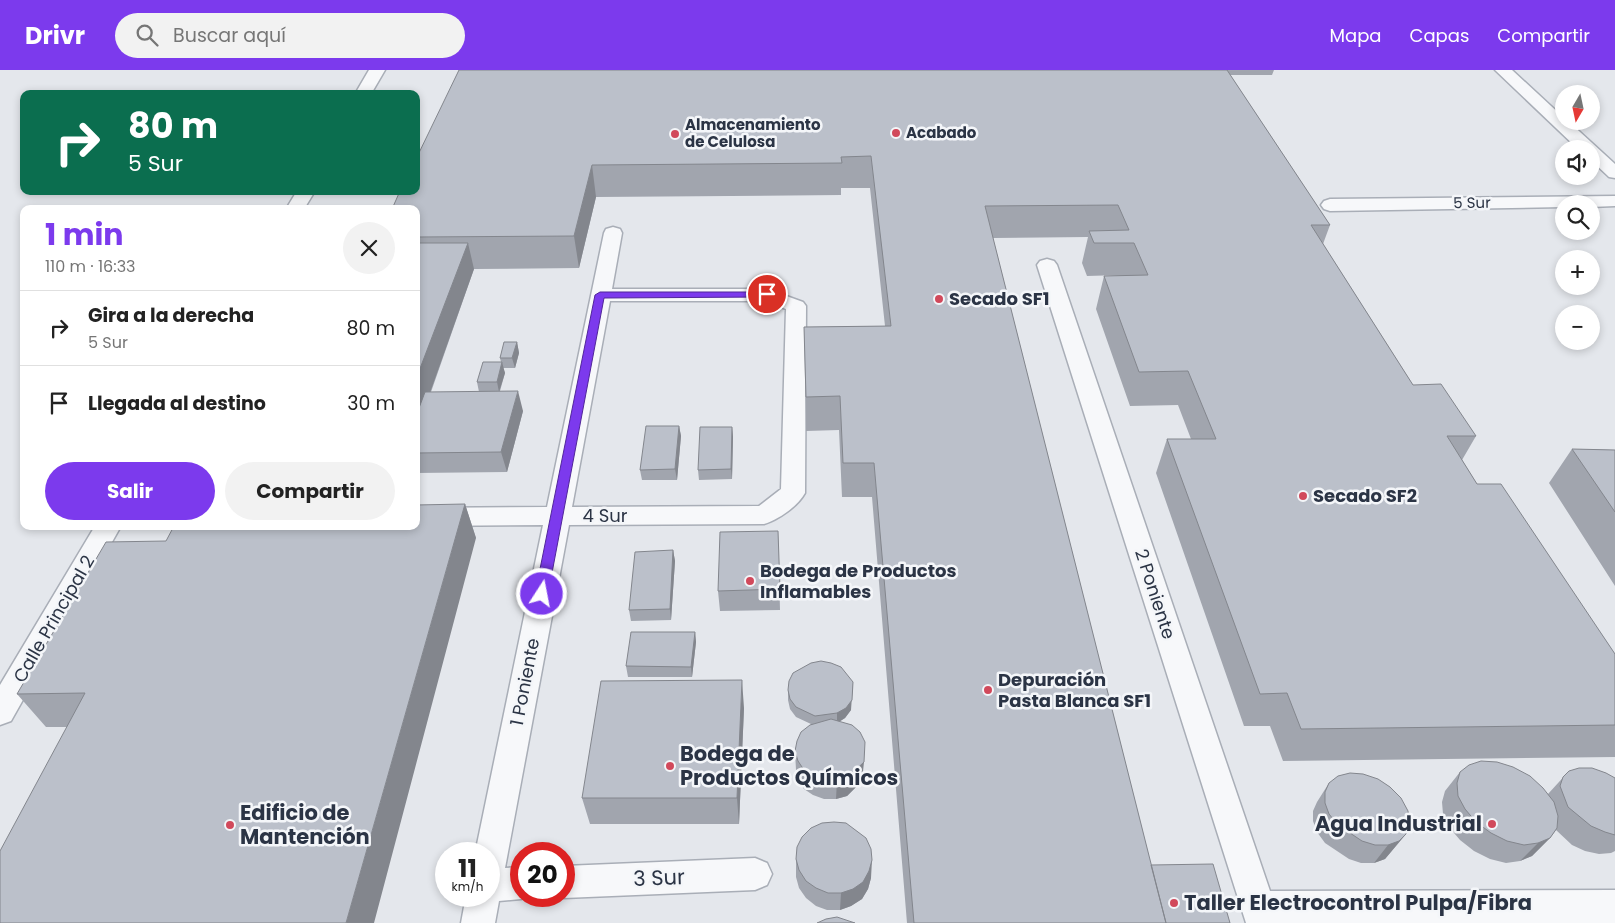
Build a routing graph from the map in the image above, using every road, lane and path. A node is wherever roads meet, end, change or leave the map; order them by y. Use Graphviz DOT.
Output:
graph roads {
  1 [pos="377,70"];
  2 [pos="1503,70"];
  3 [pos="365,90"];
  4 [pos="1578,140"];
  5 [pos="1600,159"];
  6 [pos="1615,173"];
  7 [pos="1615,201"];
  8 [pos="1330,205"];
  9 [pos="613,233"];
  10 [pos="1048,265"];
  11 [pos="600,295"];
  12 [pos="557,516"];
  13 [pos="420,517"];
  14 [pos="106,530"];
  15 [pos="0,712"];
  16 [pos="494,842"];
  17 [pos="755,874"];
  18 [pos="575,882"];
  19 [pos="481,907"];
  20 [pos="1615,907"];
  21 [pos="1260,915"];
  22 [pos="478,923"];
  1 -- 3 [label="lane"];
  2 -- 4 [label="lane"];
  5 -- 6 [label="lane"];
  7 -- 8 [label="lane, 5 Sur"];
  9 -- 11 [label="lane, 1 Poniente"];
  10 -- 21 [label="lane, 2 Poniente"];
  11 -- 12 [label="lane, 1 Poniente"];
  11 -- 12 [label="lane, 4 Sur"];
  12 -- 13 [label="lane, 4 Sur"];
  12 -- 16 [label="lane, 1 Poniente"];
  14 -- 15 [label="lane, Calle Principal 2"];
  17 -- 18 [label="lane, 3 Sur"];
  19 -- 22 [label="lane"];
  20 -- 21 [label="lane"];
}
